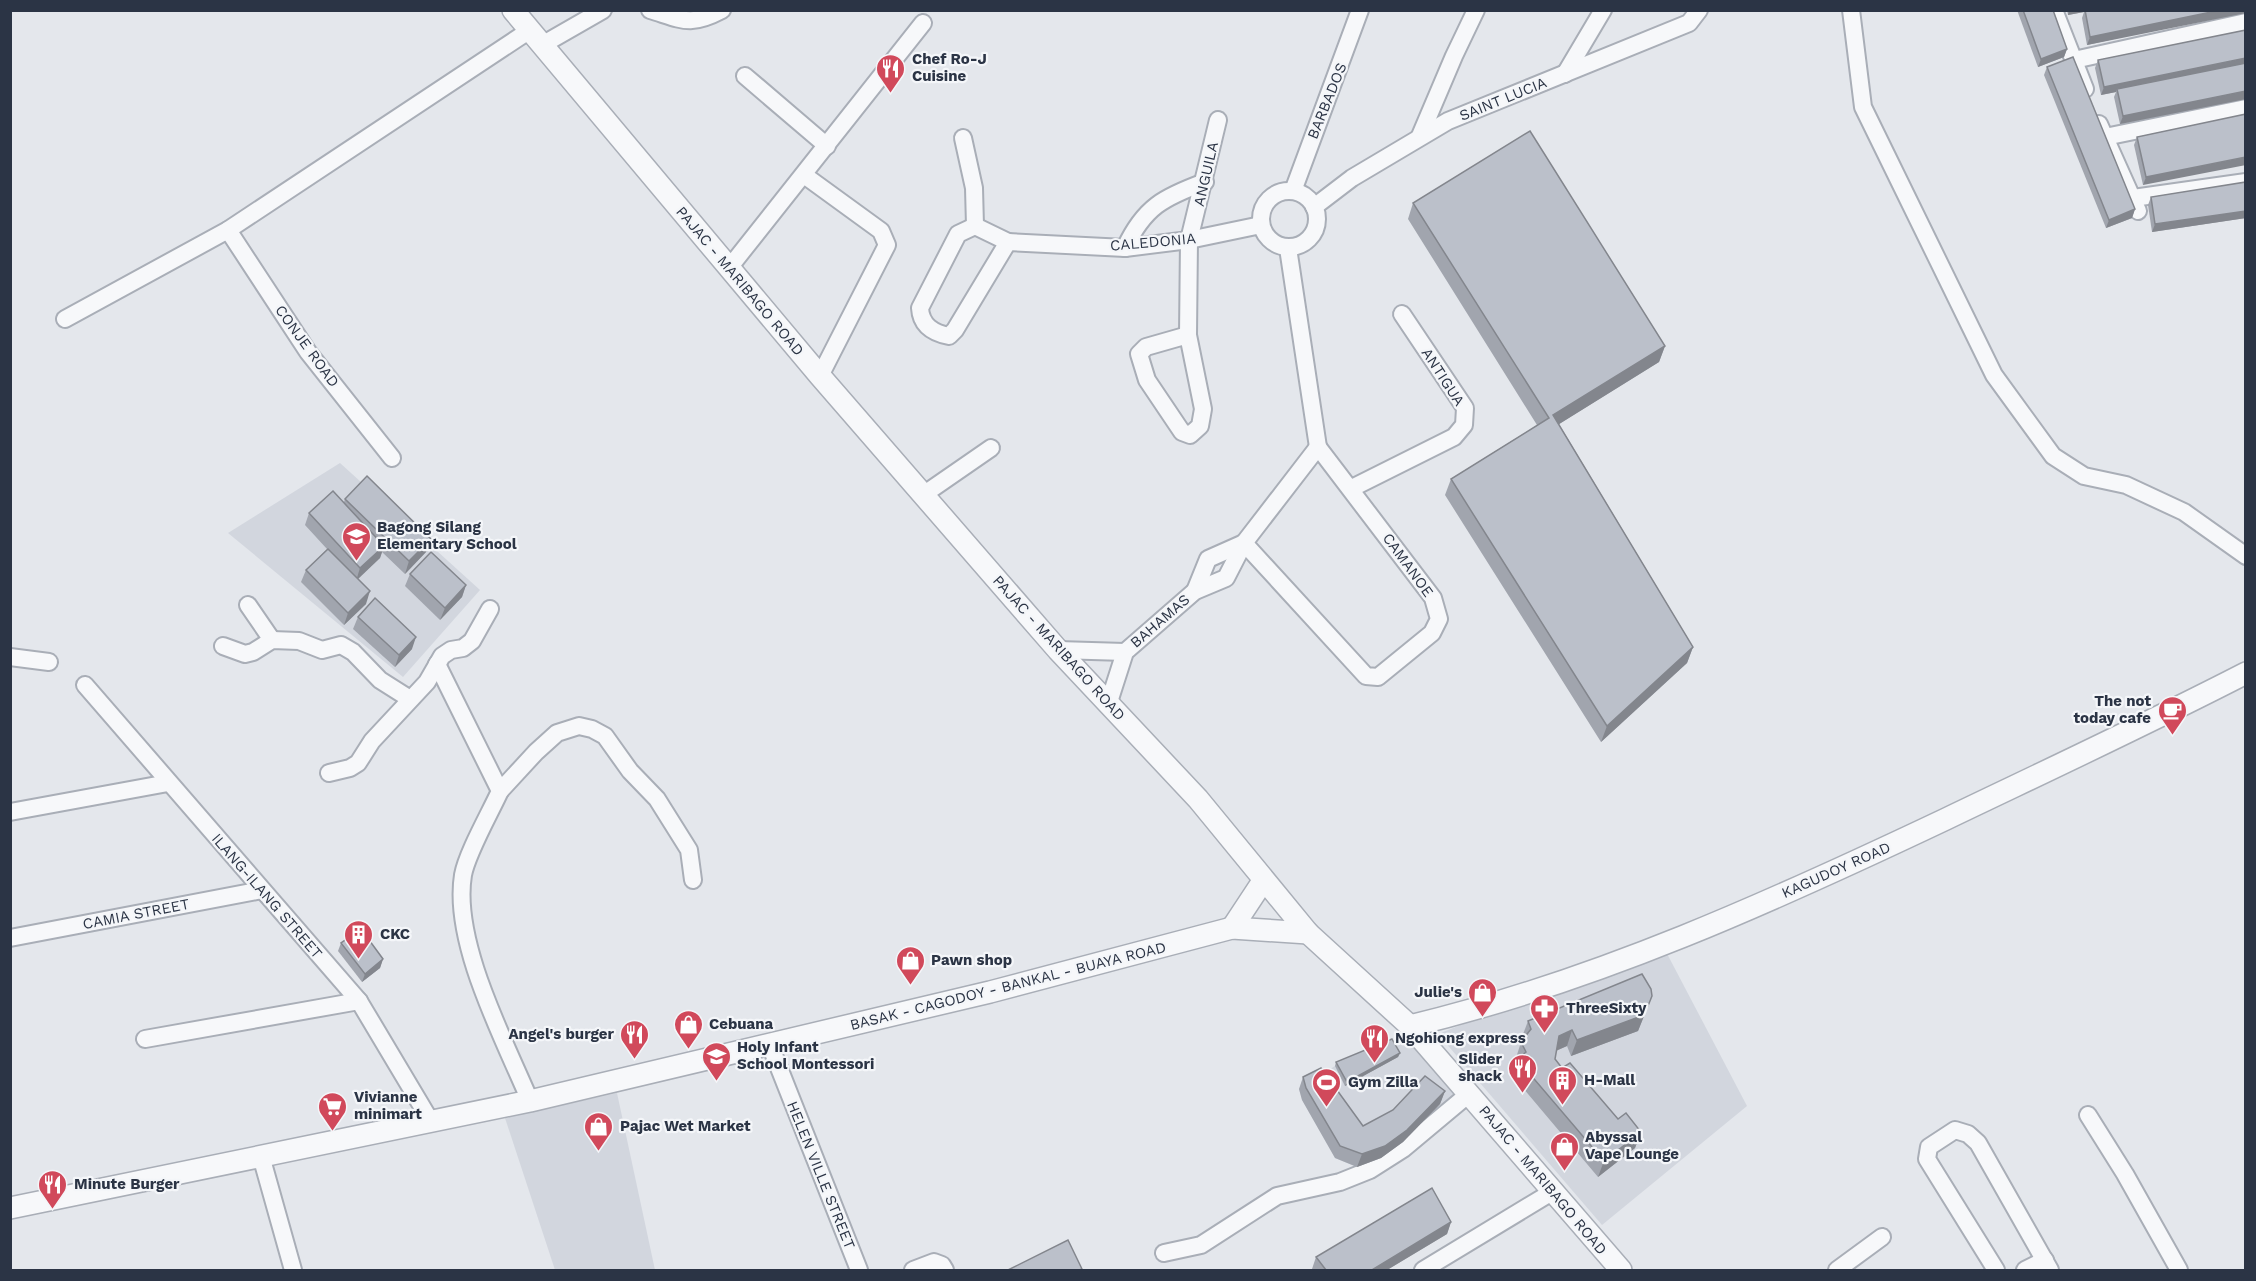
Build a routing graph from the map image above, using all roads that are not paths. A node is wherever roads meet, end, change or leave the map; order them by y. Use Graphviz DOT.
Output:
graph roads {
  1 [pos="513,10"];
  2 [pos="603,10"];
  3 [pos="650,10"];
  4 [pos="722,10"];
  5 [pos="1360,10"];
  6 [pos="1476,10"];
  7 [pos="1603,10"];
  8 [pos="1699,10"];
  9 [pos="1851,10"];
  10 [pos="2054,10"];
  11 [pos="2246,22"];
  12 [pos="923,23"];
  13 [pos="536,38"];
  14 [pos="2074,60"];
  15 [pos="1565,74"];
  16 [pos="745,76"];
  17 [pos="2246,108"];
  18 [pos="1218,120"];
  19 [pos="1420,136"];
  20 [pos="2105,137"];
  21 [pos="963,138"];
  22 [pos="827,146"];
  23 [pos="804,175"];
  24 [pos="1205,182"];
  25 [pos="2246,182"];
  26 [pos="1293,191"];
  27 [pos="1314,207"];
  28 [pos="1261,225"];
  29 [pos="975,226"];
  30 [pos="228,230"];
  31 [pos="1189,240"];
  32 [pos="1008,242"];
  33 [pos="1125,248"];
  34 [pos="1288,248"];
  35 [pos="729,268"];
  36 [pos="1402,314"];
  37 [pos="65,319"];
  38 [pos="1188,335"];
  39 [pos="820,376"];
  40 [pos="1318,447"];
  41 [pos="991,448"];
  42 [pos="392,458"];
  43 [pos="1352,488"];
  44 [pos="923,495"];
  45 [pos="1244,543"];
  46 [pos="2246,556"];
  47 [pos="1195,591"];
  48 [pos="248,605"];
  49 [pos="490,609"];
  50 [pos="272,640"];
  51 [pos="223,646"];
  52 [pos="1058,650"];
  53 [pos="1125,652"];
  54 [pos="10,657"];
  55 [pos="49,662"];
  56 [pos="437,664"];
  57 [pos="2246,672"];
  58 [pos="85,685"];
  59 [pos="410,699"];
  60 [pos="1108,702"];
  61 [pos="329,773"];
  62 [pos="168,783"];
  63 [pos="500,791"];
  64 [pos="10,812"];
  65 [pos="693,880"];
  66 [pos="1263,881"];
  67 [pos="262,891"];
  68 [pos="1232,928"];
  69 [pos="1308,933"];
  70 [pos="10,938"];
  71 [pos="359,1000"];
  72 [pos="1410,1026"];
  73 [pos="145,1039"];
  74 [pos="770,1045"];
  75 [pos="1470,1093"];
  76 [pos="530,1101"];
  77 [pos="2088,1115"];
  78 [pos="430,1120"];
  79 [pos="261,1156"];
  80 [pos="1552,1192"];
  81 [pos="10,1208"];
  82 [pos="1882,1237"];
  83 [pos="1164,1253"];
  84 [pos="2048,1265"];
  85 [pos="293,1270"];
  86 [pos="859,1270"];
  87 [pos="914,1270"];
  88 [pos="945,1270"];
  89 [pos="1423,1270"];
  90 [pos="1621,1270"];
  91 [pos="1837,1270"];
  92 [pos="1996,1270"];
  93 [pos="2025,1270"];
  94 [pos="2179,1270"];
  1 -- 13 [label="street, PAJAC - MARIBAGO ROAD"];
  2 -- 13 [label="street"];
  3 -- 4 [label="street"];
  5 -- 26 [label="street, BARBADOS"];
  6 -- 19 [label="street"];
  7 -- 15 [label="street"];
  8 -- 15 [label="street, SAINT LUCIA"];
  9 -- 46 [label="street"];
  10 -- 14 [label="street"];
  11 -- 14 [label="street"];
  12 -- 22 [label="street"];
  13 -- 30 [label="street"];
  13 -- 35 [label="street, PAJAC - MARIBAGO ROAD"];
  14 -- 20 [label="street"];
  15 -- 19 [label="street, SAINT LUCIA"];
  16 -- 22 [label="street"];
  17 -- 20 [label="street"];
  18 -- 24 [label="street, ANGUILA"];
  19 -- 27 [label="street, SAINT LUCIA"];
  20 -- 25 [label="street"];
  21 -- 29 [label="street"];
  22 -- 23 [label="street"];
  23 -- 35 [label="street"];
  23 -- 39 [label="street"];
  24 -- 31 [label="street, ANGUILA"];
  24 -- 33 [label="street"];
  26 -- 27 [label="street"];
  26 -- 28 [label="street"];
  27 -- 34 [label="street"];
  28 -- 31 [label="street, CALEDONIA"];
  28 -- 34 [label="street"];
  29 -- 32 [label="street"];
  29 -- 32 [label="street"];
  30 -- 37 [label="street"];
  30 -- 42 [label="street, CONJE ROAD"];
  31 -- 33 [label="street, CALEDONIA"];
  31 -- 38 [label="street, ANGUILA"];
  32 -- 33 [label="street, CALEDONIA"];
  34 -- 40 [label="street"];
  35 -- 39 [label="street, PAJAC - MARIBAGO ROAD"];
  36 -- 43 [label="street, ANTIGUA"];
  38 -- 38 [label="street, ANGUILA"];
  39 -- 44 [label="street, PAJAC - MARIBAGO ROAD"];
  40 -- 43 [label="street, CAMANOE"];
  40 -- 45 [label="street"];
  41 -- 44 [label="street"];
  43 -- 45 [label="street, CAMANOE"];
  44 -- 52 [label="street, PAJAC - MARIBAGO ROAD"];
  45 -- 47 [label="street, BAHAMAS"];
  45 -- 47 [label="street, BAHAMAS"];
  47 -- 53 [label="street, BAHAMAS"];
  48 -- 50 [label="street"];
  49 -- 56 [label="street"];
  50 -- 51 [label="street"];
  50 -- 59 [label="street"];
  52 -- 53 [label="street, BAHAMAS"];
  52 -- 60 [label="street, PAJAC - MARIBAGO ROAD"];
  53 -- 60 [label="street, BAHAMAS"];
  54 -- 55 [label="street"];
  56 -- 59 [label="street"];
  56 -- 63 [label="street"];
  57 -- 72 [label="street, KAGUDOY ROAD"];
  58 -- 62 [label="street, ILANG-ILANG STREET"];
  59 -- 61 [label="street"];
  60 -- 66 [label="street, PAJAC - MARIBAGO ROAD"];
  62 -- 64 [label="street"];
  62 -- 67 [label="street, ILANG-ILANG STREET"];
  63 -- 65 [label="street"];
  63 -- 76 [label="street"];
  66 -- 68 [label="street"];
  66 -- 69 [label="street, PAJAC - MARIBAGO ROAD"];
  67 -- 70 [label="street, CAMIA STREET"];
  67 -- 71 [label="street, ILANG-ILANG STREET"];
  68 -- 69 [label="street, BASAK - CAGODOY - BANKAL - BUAYA ROAD"];
  68 -- 74 [label="street, BASAK - CAGODOY - BANKAL - BUAYA ROAD"];
  69 -- 72 [label="street, PAJAC - MARIBAGO ROAD"];
  71 -- 73 [label="street"];
  71 -- 78 [label="street, ILANG-ILANG STREET"];
  72 -- 75 [label="street, PAJAC - MARIBAGO ROAD"];
  74 -- 76 [label="street, BASAK - CAGODOY - BANKAL - BUAYA ROAD"];
  74 -- 86 [label="street, HELEN VILLE STREET"];
  75 -- 80 [label="street, PAJAC - MARIBAGO ROAD"];
  75 -- 83 [label="street"];
  76 -- 78 [label="street, BASAK - CAGODOY - BANKAL - BUAYA ROAD"];
  77 -- 94 [label="street"];
  78 -- 79 [label="street, BASAK - CAGODOY - BANKAL - BUAYA ROAD"];
  79 -- 81 [label="street, BASAK - CAGODOY - BANKAL - BUAYA ROAD"];
  79 -- 85 [label="street"];
  80 -- 89 [label="street"];
  80 -- 90 [label="street, PAJAC - MARIBAGO ROAD"];
  82 -- 91 [label="street"];
  84 -- 92 [label="street"];
  84 -- 93 [label="street"];
  87 -- 88 [label="street"];
}
